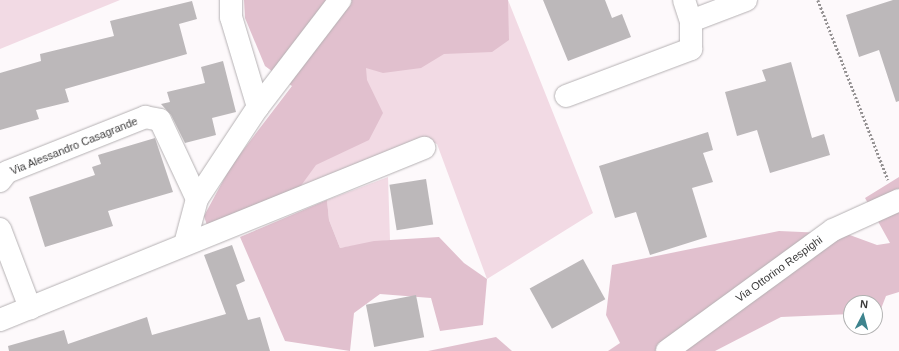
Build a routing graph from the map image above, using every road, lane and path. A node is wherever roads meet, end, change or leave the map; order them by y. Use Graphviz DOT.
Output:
graph roads {
  1 [pos="231,0"];
  2 [pos="340,0"];
  3 [pos="684,0"];
  4 [pos="746,0"];
  5 [pos="818,0"];
  6 [pos="691,21"];
  7 [pos="566,96"];
  8 [pos="258,108"];
  9 [pos="424,148"];
  10 [pos="0,181"];
  11 [pos="197,200"];
  12 [pos="898,200"];
  13 [pos="0,229"];
  14 [pos="185,244"];
  15 [pos="30,308"];
  16 [pos="0,320"];
  17 [pos="667,351"];
  1 -- 8 [label="street"];
  2 -- 8 [label="street"];
  3 -- 6 [label="street"];
  4 -- 6 [label="street"];
  5 -- 12 [label="path"];
  6 -- 7 [label="street"];
  8 -- 11 [label="street"];
  9 -- 14 [label="street"];
  10 -- 11 [label="street, Via Alessandro Casagrande"];
  11 -- 14 [label="street"];
  12 -- 17 [label="street, Via Ottorino Respighi"];
  13 -- 15 [label="street"];
  14 -- 15 [label="street"];
  15 -- 16 [label="street"];
}
